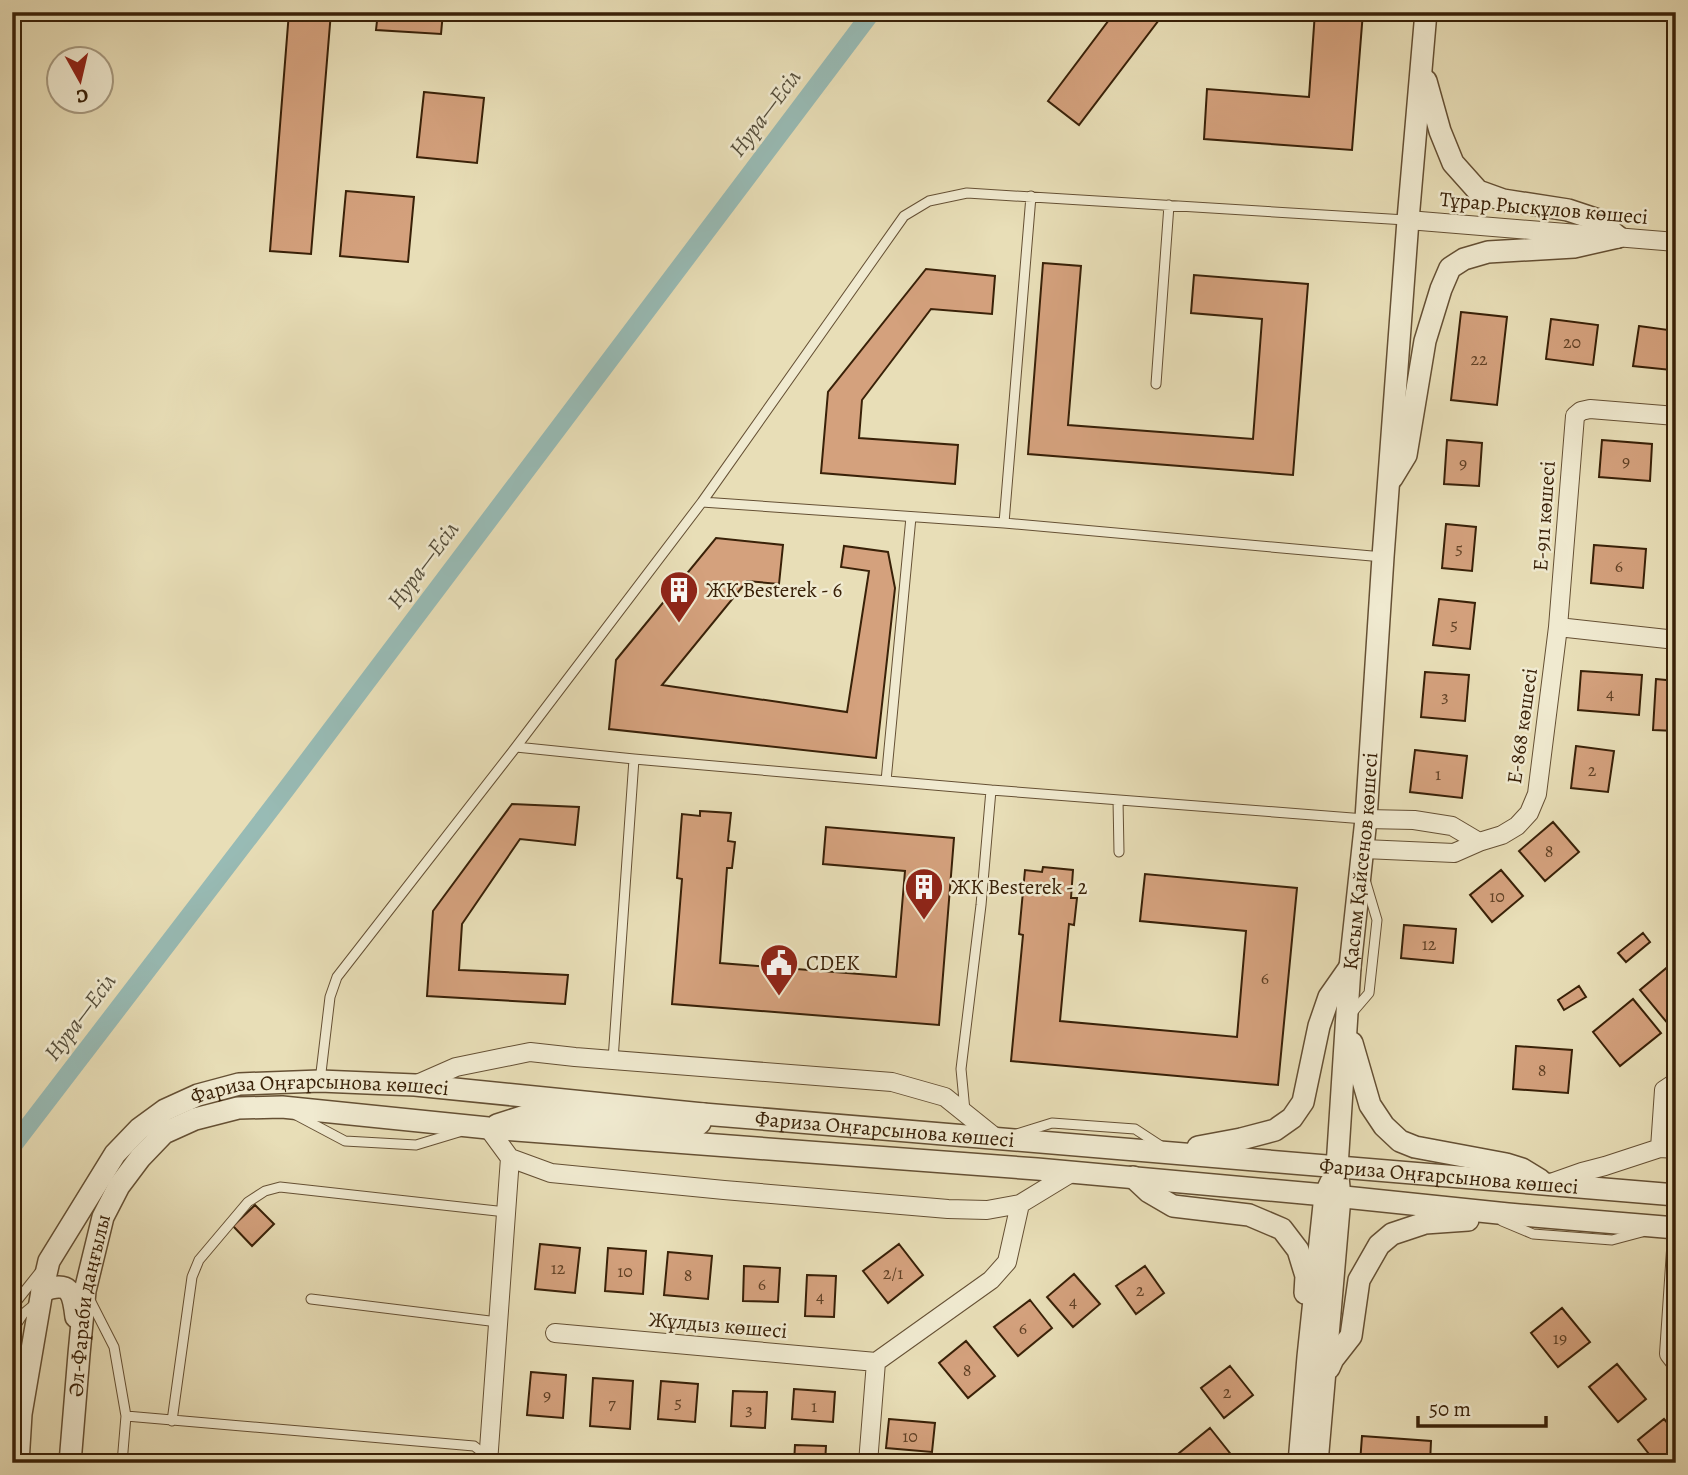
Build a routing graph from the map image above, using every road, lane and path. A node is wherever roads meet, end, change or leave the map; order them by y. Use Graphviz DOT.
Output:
graph roads {
  1 [pos="1426,12"];
  2 [pos="1422,67"];
  3 [pos="1031,196"];
  4 [pos="1169,205"];
  5 [pos="1408,220"];
  6 [pos="1618,237"];
  7 [pos="1676,242"];
  8 [pos="1156,384"];
  9 [pos="1676,416"];
  10 [pos="1389,483"];
  11 [pos="702,502"];
  12 [pos="911,517"];
  13 [pos="1004,523"];
  14 [pos="1383,557"];
  15 [pos="1558,627"];
  16 [pos="1676,640"];
  17 [pos="516,747"];
  18 [pos="634,759"];
  19 [pos="886,781"];
  20 [pos="991,790"];
  21 [pos="1118,800"];
  22 [pos="1366,819"];
  23 [pos="1479,842"];
  24 [pos="1119,852"];
  25 [pos="1363,858"];
  26 [pos="1350,967"];
  27 [pos="1347,1021"];
  28 [pos="613,1060"];
  29 [pos="320,1081"];
  30 [pos="1676,1082"];
  31 [pos="415,1085"];
  32 [pos="965,1111"];
  33 [pos="703,1114"];
  34 [pos="482,1128"];
  35 [pos="1001,1138"];
  36 [pos="769,1148"];
  37 [pos="1668,1148"];
  38 [pos="1171,1152"];
  39 [pos="115,1154"];
  40 [pos="140,1158"];
  41 [pos="510,1158"];
  42 [pos="1337,1167"];
  43 [pos="1071,1173"];
  44 [pos="1133,1177"];
  45 [pos="1548,1184"];
  46 [pos="1676,1195"];
  47 [pos="1333,1196"];
  48 [pos="1020,1204"];
  49 [pos="506,1212"];
  50 [pos="1493,1214"];
  51 [pos="1670,1227"];
  52 [pos="1676,1251"];
  53 [pos="49,1261"];
  54 [pos="85,1291"];
  55 [pos="42,1294"];
  56 [pos="311,1299"];
  57 [pos="12,1307"];
  58 [pos="498,1322"];
  59 [pos="12,1331"];
  60 [pos="555,1333"];
  61 [pos="79,1354"];
  62 [pos="1308,1357"];
  63 [pos="876,1362"];
  64 [pos="1676,1363"];
  65 [pos="1326,1373"];
  66 [pos="126,1416"];
  67 [pos="172,1420"];
  68 [pos="488,1460"];
  69 [pos="15,1462"];
  70 [pos="70,1463"];
  71 [pos="122,1463"];
  72 [pos="868,1463"];
  73 [pos="1299,1463"];
  74 [pos="1317,1463"];
  1 -- 2 [label="street"];
  2 -- 5 [label="street"];
  2 -- 6 [label="street"];
  3 -- 4 [label="lane"];
  3 -- 11 [label="lane"];
  3 -- 13 [label="lane"];
  4 -- 5 [label="lane"];
  4 -- 8 [label="lane"];
  5 -- 6 [label="street, Тұрар Рысқұлов көшесі"];
  5 -- 10 [label="street, Қасым Қайсенов көшесі"];
  6 -- 7 [label="street, Тұрар Рысқұлов көшесі"];
  6 -- 10 [label="street"];
  9 -- 15 [label="street, Е-911 көшесі"];
  10 -- 14 [label="street, Қасым Қайсенов көшесі"];
  11 -- 12 [label="lane"];
  11 -- 17 [label="lane"];
  12 -- 13 [label="lane"];
  12 -- 19 [label="lane"];
  13 -- 14 [label="lane"];
  14 -- 22 [label="street, Қасым Қайсенов көшесі"];
  15 -- 16 [label="street"];
  15 -- 23 [label="street, Е-868 көшесі"];
  17 -- 18 [label="lane"];
  17 -- 29 [label="lane"];
  18 -- 19 [label="lane"];
  18 -- 28 [label="lane"];
  19 -- 20 [label="lane"];
  20 -- 21 [label="lane"];
  20 -- 32 [label="lane"];
  21 -- 22 [label="lane"];
  21 -- 24 [label="lane"];
  22 -- 23 [label="street"];
  22 -- 25 [label="street, Қасым Қайсенов көшесі"];
  23 -- 25 [label="street, Е-868 көшесі"];
  25 -- 26 [label="street, Қасым Қайсенов көшесі"];
  25 -- 27 [label="lane"];
  26 -- 27 [label="street, Қасым Қайсенов көшесі"];
  26 -- 38 [label="street"];
  27 -- 42 [label="street, Қасым Қайсенов көшесі"];
  27 -- 45 [label="street"];
  28 -- 31 [label="street"];
  28 -- 32 [label="street"];
  29 -- 31 [label="street, Фариза Оңғарсынова көшесі"];
  29 -- 39 [label="street, Фариза Оңғарсынова көшесі"];
  30 -- 37 [label="street"];
  31 -- 33 [label="street, Фариза Оңғарсынова көшесі"];
  32 -- 35 [label="street"];
  33 -- 34 [label="street"];
  33 -- 35 [label="street, Фариза Оңғарсынова көшесі"];
  34 -- 36 [label="street, Фариза Оңғарсынова көшесі"];
  34 -- 40 [label="street, Фариза Оңғарсынова көшесі"];
  34 -- 41 [label="street"];
  35 -- 36 [label="street"];
  35 -- 38 [label="street, Фариза Оңғарсынова көшесі"];
  36 -- 43 [label="street, Фариза Оңғарсынова көшесі"];
  37 -- 45 [label="street"];
  38 -- 42 [label="street, Фариза Оңғарсынова көшесі"];
  39 -- 53 [label="street, Әл-Фараби даңғылы"];
  40 -- 54 [label="street, Әл-Фараби даңғылы"];
  41 -- 48 [label="street"];
  41 -- 49 [label="street"];
  42 -- 45 [label="street, Фариза Оңғарсынова көшесі"];
  42 -- 47 [label="street, Қасым Қайсенов көшесі"];
  43 -- 44 [label="street, Фариза Оңғарсынова көшесі"];
  43 -- 48 [label="street"];
  44 -- 47 [label="street, Фариза Оңғарсынова көшесі"];
  44 -- 62 [label="street"];
  45 -- 46 [label="street, Фариза Оңғарсынова көшесі"];
  47 -- 50 [label="street, Фариза Оңғарсынова көшесі"];
  47 -- 62 [label="street, Қасым Қайсенов көшесі"];
  47 -- 65 [label="street, Қасым Қайсенов көшесі"];
  48 -- 63 [label="street"];
  49 -- 58 [label="street"];
  49 -- 67 [label="lane"];
  50 -- 51 [label="street, Фариза Оңғарсынова көшесі"];
  50 -- 65 [label="street"];
  52 -- 64 [label="street"];
  53 -- 55 [label="street, Әл-Фараби даңғылы"];
  53 -- 57 [label="lane"];
  54 -- 61 [label="street, Әл-Фараби даңғылы"];
  54 -- 66 [label="lane"];
  55 -- 59 [label="lane"];
  55 -- 61 [label="street"];
  55 -- 69 [label="street, Әл-Фараби даңғылы"];
  56 -- 58 [label="lane"];
  58 -- 68 [label="street"];
  60 -- 63 [label="street, Жұлдыз көшесі"];
  61 -- 70 [label="street, Әл-Фараби даңғылы"];
  62 -- 73 [label="street, Қасым Қайсенов көшесі"];
  63 -- 72 [label="street"];
  65 -- 74 [label="street, Қасым Қайсенов көшесі"];
  66 -- 67 [label="lane"];
  66 -- 71 [label="lane"];
  67 -- 68 [label="lane"];
}
